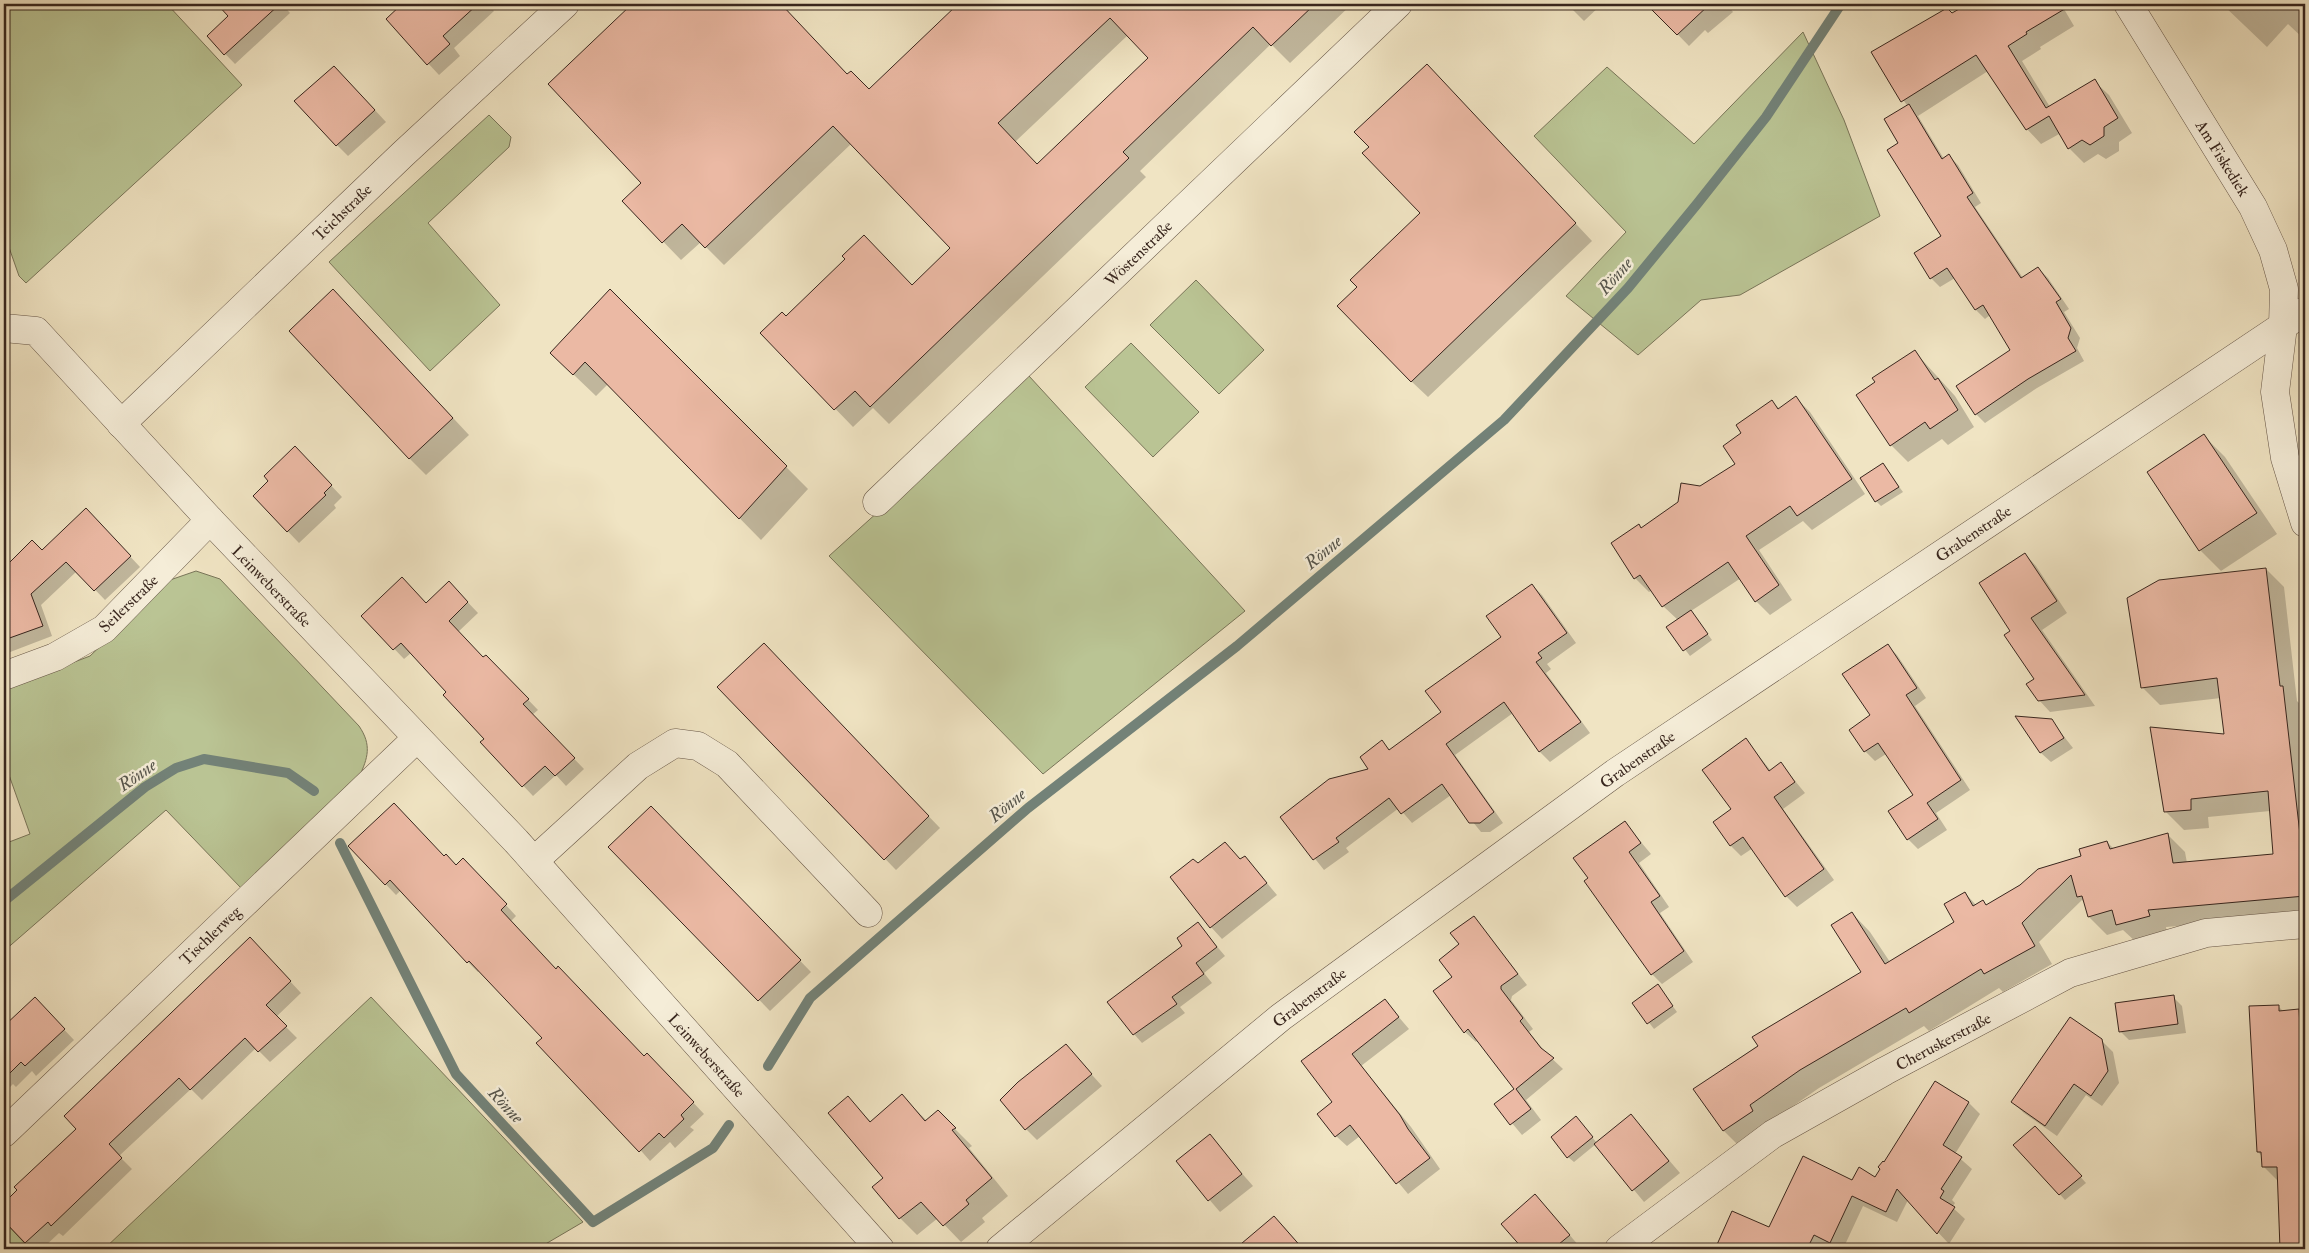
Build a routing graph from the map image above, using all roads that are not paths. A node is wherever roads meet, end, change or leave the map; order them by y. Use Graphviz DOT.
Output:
graph roads {
  1 [pos="565,4"];
  2 [pos="1398,4"];
  3 [pos="2128,4"];
  4 [pos="2294,318"];
  5 [pos="4,328"];
  6 [pos="121,424"];
  7 [pos="877,502"];
  8 [pos="210,520"];
  9 [pos="2305,523"];
  10 [pos="4,676"];
  11 [pos="417,738"];
  12 [pos="534,861"];
  13 [pos="868,913"];
  14 [pos="2305,924"];
  15 [pos="4,1133"];
  16 [pos="880,1249"];
  17 [pos="1000,1249"];
  18 [pos="1620,1249"];
  1 -- 6 [label="street, Teichstraße"];
  2 -- 7 [label="street, Wöstenstraße"];
  3 -- 4 [label="street, Am Fiskediek"];
  4 -- 9 [label="street, Am Fiskediek"];
  4 -- 17 [label="street, Grabenstraße"];
  5 -- 6 [label="street, Leinweberstraße"];
  6 -- 8 [label="street, Leinweberstraße"];
  8 -- 10 [label="street, Seilerstraße"];
  8 -- 11 [label="street, Leinweberstraße"];
  11 -- 12 [label="street, Leinweberstraße"];
  11 -- 15 [label="street, Tischlerweg"];
  12 -- 13 [label="street"];
  12 -- 16 [label="street, Leinweberstraße"];
  14 -- 18 [label="street, Cheruskerstraße"];
}
